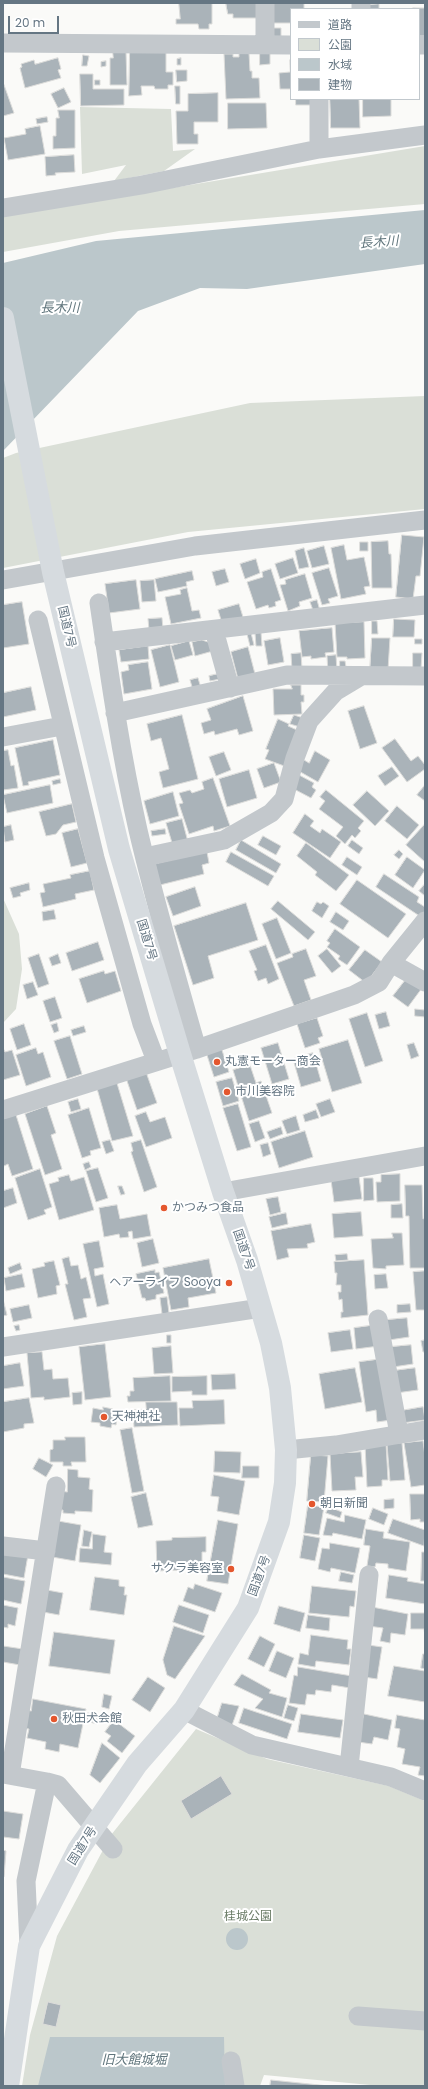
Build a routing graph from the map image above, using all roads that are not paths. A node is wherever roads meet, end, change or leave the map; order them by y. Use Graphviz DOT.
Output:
graph roads {
  1 [pos="265,3"];
  2 [pos="3,43"];
  3 [pos="264,45"];
  4 [pos="290,45"];
  5 [pos="319,100"];
  6 [pos="425,135"];
  7 [pos="319,149"];
  8 [pos="3,208"];
  9 [pos="3,318"];
  10 [pos="425,520"];
  11 [pos="53,572"];
  12 [pos="3,580"];
  13 [pos="99,603"];
  14 [pos="425,605"];
  15 [pos="38,620"];
  16 [pos="214,630"];
  17 [pos="104,642"];
  18 [pos="361,676"];
  19 [pos="425,676"];
  20 [pos="230,688"];
  21 [pos="115,713"];
  22 [pos="62,726"];
  23 [pos="3,737"];
  24 [pos="145,857"];
  25 [pos="425,921"];
  26 [pos="391,963"];
  27 [pos="425,982"];
  28 [pos="188,1051"];
  29 [pos="156,1061"];
  30 [pos="3,1110"];
  31 [pos="425,1156"];
  32 [pos="222,1192"];
  33 [pos="261,1308"];
  34 [pos="378,1319"];
  35 [pos="3,1347"];
  36 [pos="425,1430"];
  37 [pos="399,1434"];
  38 [pos="286,1450"];
  39 [pos="56,1486"];
  40 [pos="3,1546"];
  41 [pos="46,1551"];
  42 [pos="369,1575"];
  43 [pos="184,1710"];
  44 [pos="348,1767"];
  45 [pos="6,1774"];
  46 [pos="47,1782"];
  47 [pos="425,1791"];
  48 [pos="113,1849"];
  49 [pos="29,1946"];
  50 [pos="358,2016"];
  51 [pos="425,2021"];
  52 [pos="231,2061"];
  53 [pos="7,2063"];
  54 [pos="8,2086"];
  55 [pos="235,2086"];
  1 -- 3 [label="street"];
  2 -- 3 [label="street"];
  3 -- 4 [label="street"];
  5 -- 7 [label="street"];
  6 -- 7 [label="street"];
  7 -- 8 [label="street"];
  9 -- 11 [label="highway, 国道7号"];
  10 -- 11 [label="street"];
  11 -- 12 [label="street"];
  11 -- 28 [label="highway, 国道7号"];
  13 -- 17 [label="street"];
  14 -- 16 [label="street"];
  15 -- 22 [label="street"];
  16 -- 17 [label="street"];
  16 -- 20 [label="street"];
  17 -- 21 [label="street"];
  18 -- 19 [label="street"];
  18 -- 20 [label="street"];
  18 -- 24 [label="street"];
  20 -- 21 [label="street"];
  21 -- 24 [label="street"];
  22 -- 23 [label="street"];
  22 -- 29 [label="street"];
  24 -- 28 [label="street"];
  25 -- 26 [label="street"];
  26 -- 27 [label="street"];
  26 -- 28 [label="street"];
  28 -- 29 [label="street"];
  28 -- 32 [label="highway, 国道7号"];
  29 -- 30 [label="street"];
  31 -- 32 [label="street"];
  32 -- 33 [label="highway, 国道7号"];
  33 -- 35 [label="street"];
  33 -- 38 [label="highway, 国道7号"];
  34 -- 37 [label="street"];
  36 -- 37 [label="street"];
  37 -- 38 [label="street"];
  38 -- 43 [label="highway, 国道7号"];
  39 -- 41 [label="street"];
  40 -- 41 [label="street"];
  41 -- 45 [label="street"];
  42 -- 44 [label="street"];
  43 -- 44 [label="street"];
  43 -- 49 [label="highway, 国道7号"];
  44 -- 47 [label="street"];
  45 -- 46 [label="street"];
  46 -- 48 [label="street"];
  46 -- 49 [label="street"];
  49 -- 53 [label="highway, 国道7号"];
  50 -- 51 [label="street"];
  52 -- 55 [label="street"];
  53 -- 54 [label="highway, 国道7号"];
}
